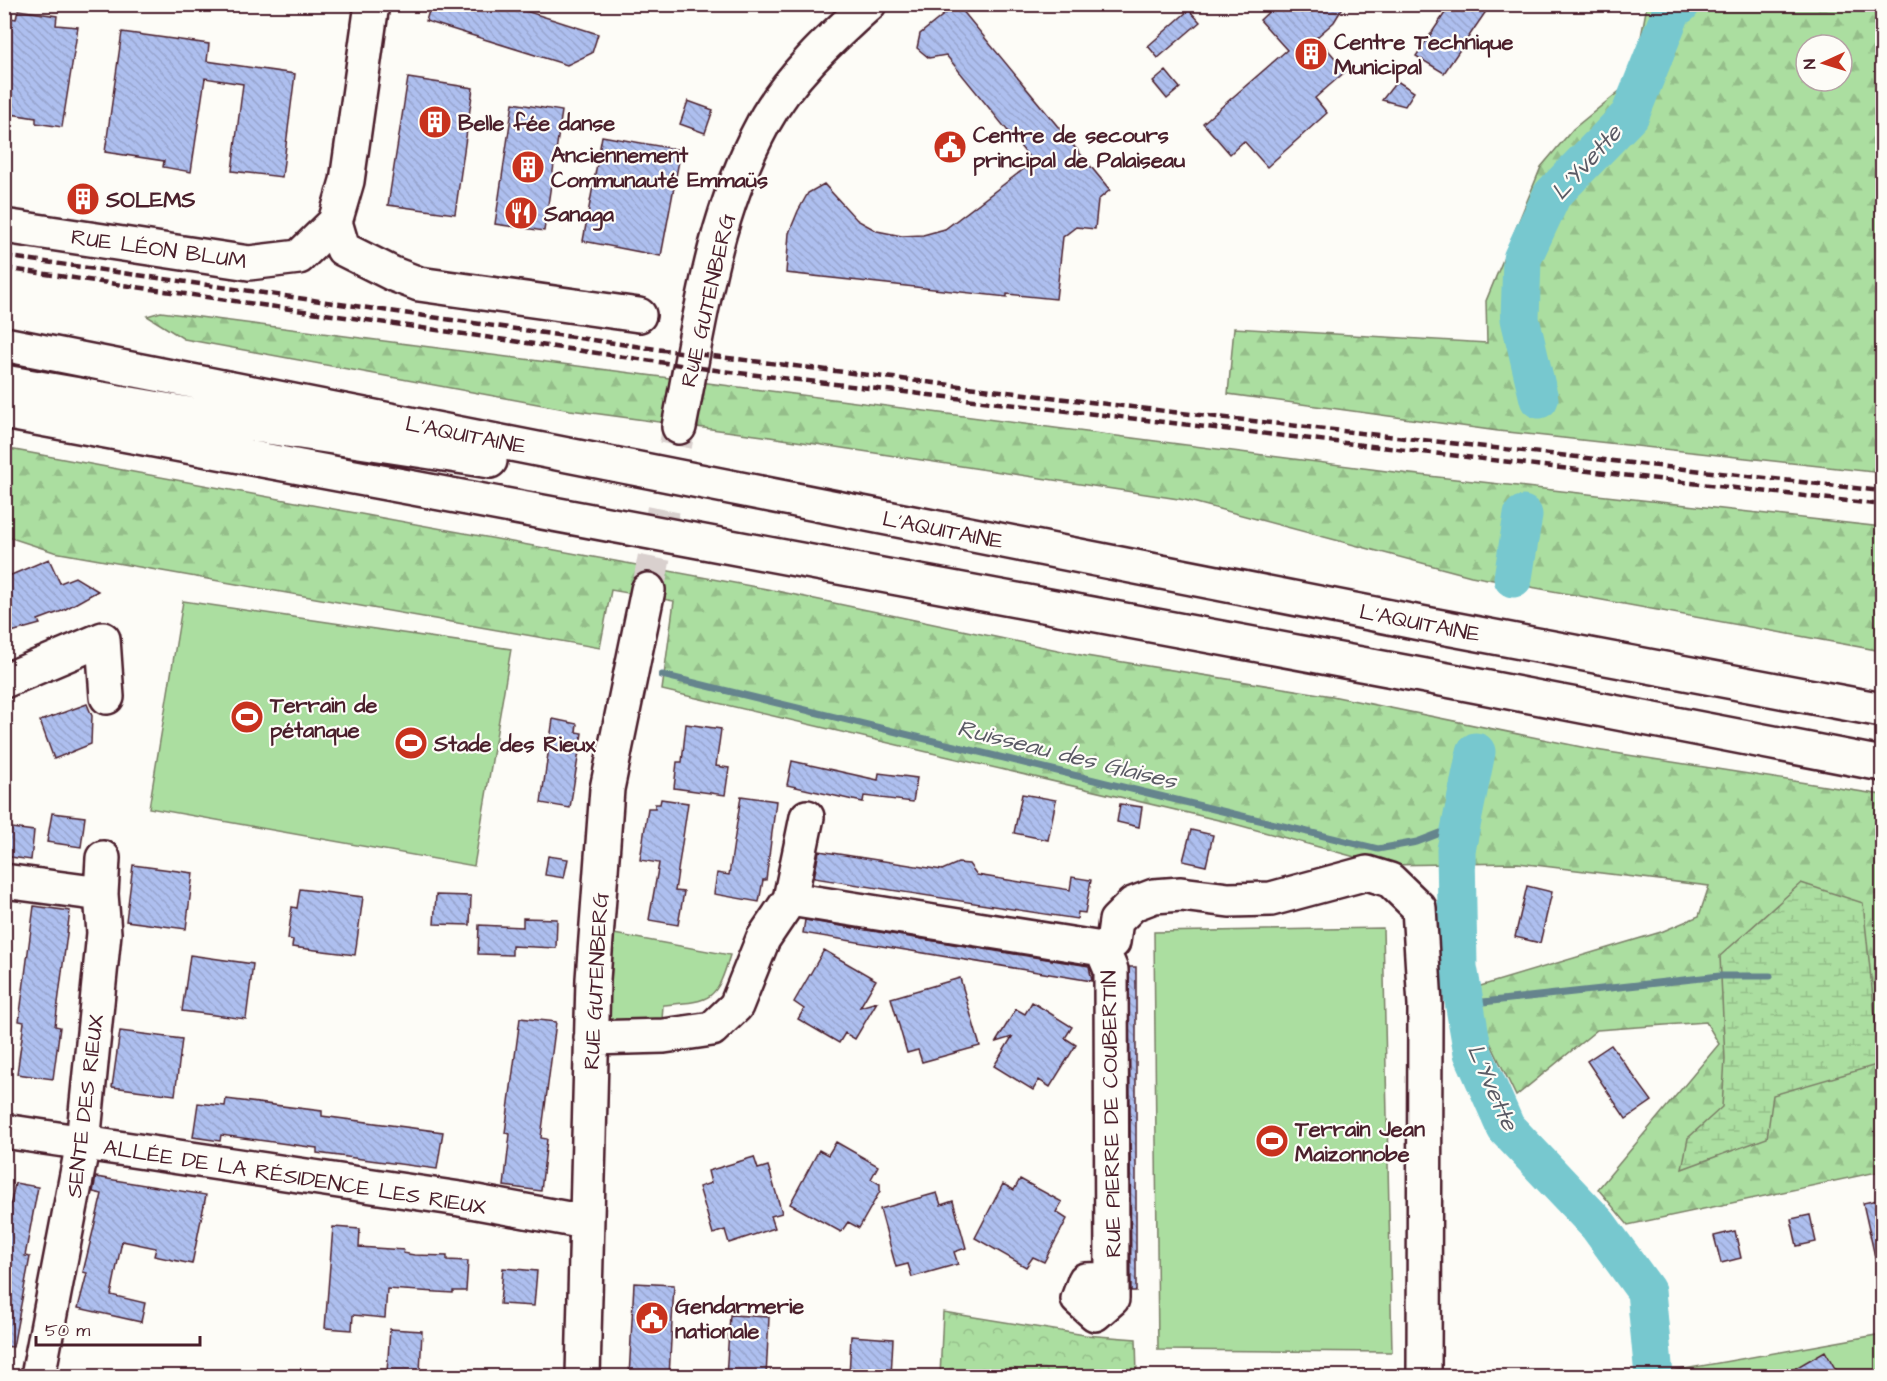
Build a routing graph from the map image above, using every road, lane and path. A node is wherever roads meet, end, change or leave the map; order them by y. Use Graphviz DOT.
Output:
graph roads {
  1 [pos="372,4"];
  2 [pos="868,4"];
  3 [pos="335,222"];
  4 [pos="4,226"];
  5 [pos="639,315"];
  6 [pos="4,344"];
  7 [pos="4,382"];
  8 [pos="4,412"];
  9 [pos="679,428"];
  10 [pos="732,487"];
  11 [pos="648,590"];
  12 [pos="4,681"];
  13 [pos="107,697"];
  14 [pos="1882,710"];
  15 [pos="1882,764"];
  16 [pos="807,817"];
  17 [pos="103,858"];
  18 [pos="4,881"];
  19 [pos="101,894"];
  20 [pos="790,899"];
  21 [pos="1102,950"];
  22 [pos="591,1038"];
  23 [pos="4,1131"];
  24 [pos="83,1143"];
  25 [pos="585,1222"];
  26 [pos="1112,1280"];
  27 [pos="38,1377"];
  28 [pos="583,1377"];
  29 [pos="1424,1377"];
  1 -- 3 [label="main road, RUE LÉON BLUM"];
  2 -- 9 [label="main road, RUE GUTENBERG"];
  3 -- 4 [label="main road, RUE LÉON BLUM"];
  3 -- 5 [label="main road"];
  6 -- 10 [label="main road, L'AQUITAINE"];
  7 -- 10 [label="main road"];
  8 -- 15 [label="main road"];
  10 -- 14 [label="main road, L'AQUITAINE"];
  11 -- 22 [label="main road, RUE GUTENBERG"];
  12 -- 13 [label="main road"];
  16 -- 20 [label="main road"];
  17 -- 19 [label="main road, SENTE DES RIEUX"];
  18 -- 19 [label="main road"];
  19 -- 24 [label="main road, SENTE DES RIEUX"];
  20 -- 21 [label="main road, RUE PIERRE DE COUBERTIN"];
  20 -- 22 [label="main road"];
  21 -- 26 [label="main road, RUE PIERRE DE COUBERTIN"];
  21 -- 29 [label="main road, RUE PIERRE DE COUBERTIN"];
  22 -- 25 [label="main road, RUE GUTENBERG"];
  23 -- 24 [label="main road, ALLÉE DE LA RÉSIDENCE LES RIEUX"];
  24 -- 25 [label="main road, ALLÉE DE LA RÉSIDENCE LES RIEUX"];
  24 -- 27 [label="main road, SENTE DES RIEUX"];
  25 -- 28 [label="main road, RUE GUTENBERG"];
}
